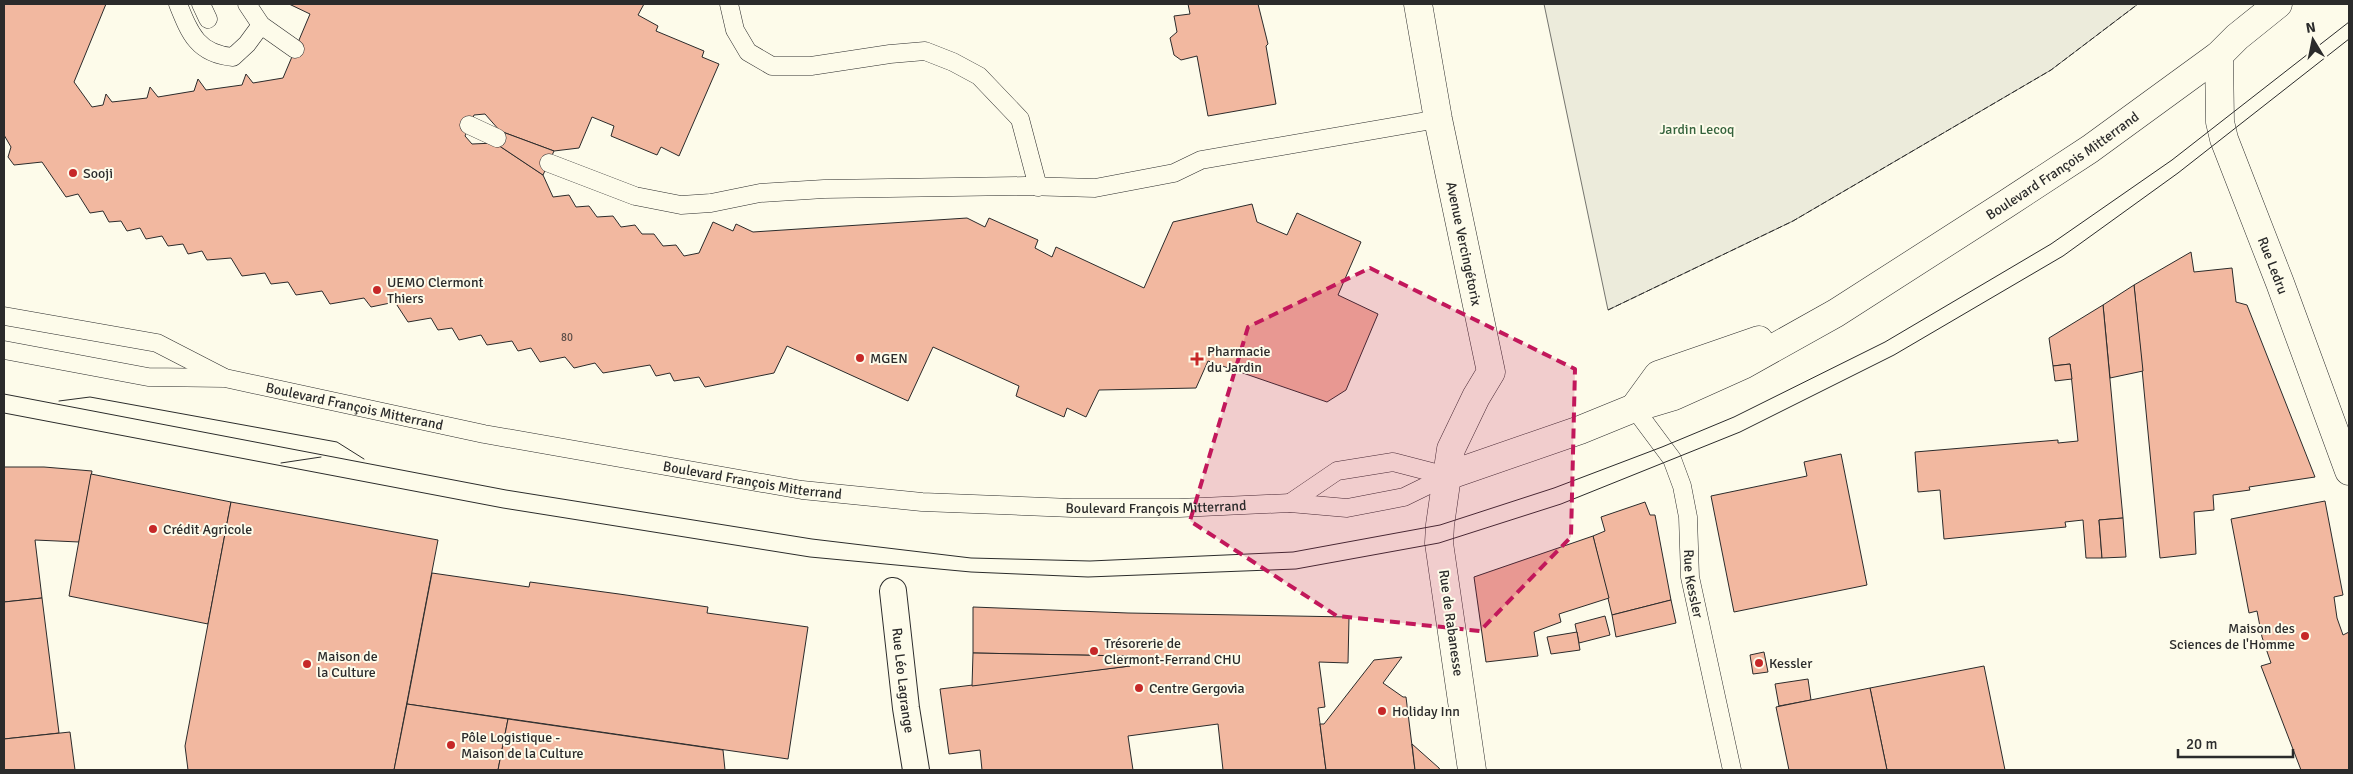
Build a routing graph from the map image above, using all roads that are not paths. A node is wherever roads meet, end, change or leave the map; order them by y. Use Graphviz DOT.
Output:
graph roads {
  1 [pos="178,4"];
  2 [pos="247,4"];
  3 [pos="729,4"];
  4 [pos="1418,4"];
  5 [pos="2278,4"];
  6 [pos="261,25"];
  7 [pos="295,49"];
  8 [pos="2219,55"];
  9 [pos="1438,119"];
  10 [pos="470,125"];
  11 [pos="497,138"];
  12 [pos="549,163"];
  13 [pos="1038,187"];
  14 [pos="4,316"];
  15 [pos="4,350"];
  16 [pos="225,378"];
  17 [pos="1634,408"];
  18 [pos="2349,471"];
  19 [pos="1448,476"];
  20 [pos="1290,503"];
  21 [pos="893,591"];
  22 [pos="916,770"];
  23 [pos="1472,770"];
  24 [pos="1732,770"];
  1 -- 6 [label="lane"];
  2 -- 6 [label="lane"];
  3 -- 13 [label="lane"];
  4 -- 9 [label="main road, Avenue Vercingétorix"];
  5 -- 8 [label="main road, Boulevard François Mitterrand"];
  6 -- 7 [label="lane"];
  8 -- 17 [label="main road, Boulevard François Mitterrand"];
  8 -- 18 [label="main road, Rue Ledru"];
  9 -- 13 [label="lane"];
  9 -- 19 [label="main road, Avenue Vercingétorix"];
  10 -- 11 [label="lane"];
  12 -- 13 [label="lane"];
  14 -- 16 [label="lane, Boulevard François Mitterrand"];
  15 -- 16 [label="lane, Boulevard François Mitterrand"];
  16 -- 20 [label="lane, Boulevard François Mitterrand"];
  17 -- 19 [label="main road, Boulevard François Mitterrand"];
  17 -- 24 [label="lane, Rue Kessler"];
  19 -- 20 [label="lane, Boulevard François Mitterrand"];
  19 -- 20 [label="lane"];
  19 -- 23 [label="main road, Rue de Rabanesse"];
  21 -- 22 [label="street, Rue Léo Lagrange"];
}
